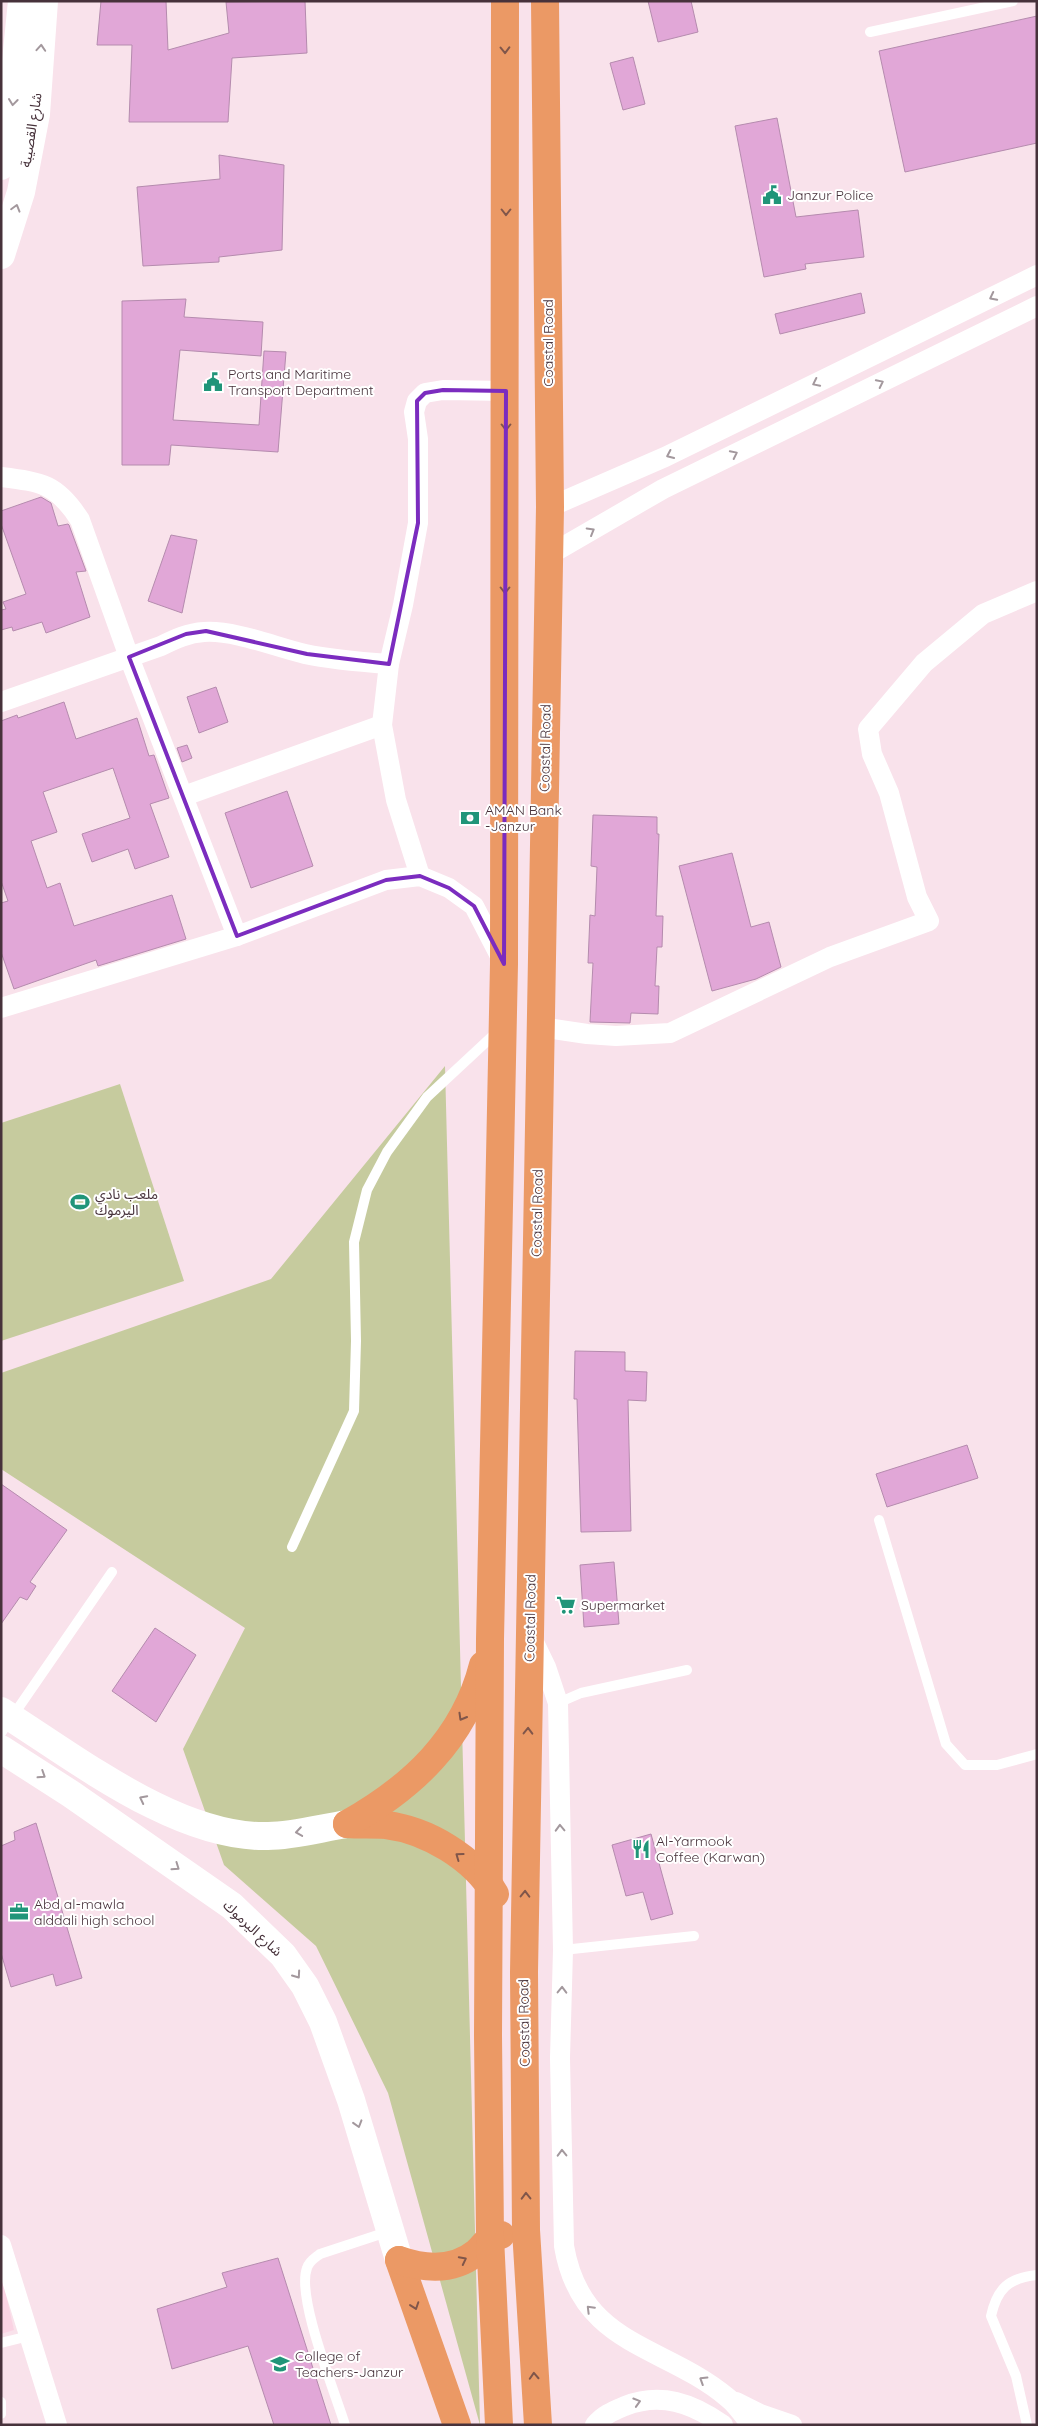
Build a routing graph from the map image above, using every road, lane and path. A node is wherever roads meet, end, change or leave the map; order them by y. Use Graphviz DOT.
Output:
graph roads {
  1 [pos="22,1"];
  2 [pos="44,1"];
  3 [pos="505,1"];
  4 [pos="546,1"];
  5 [pos="1013,1"];
  6 [pos="870,32"];
  7 [pos="1,166"];
  8 [pos="1,255"];
  9 [pos="1037,275"];
  10 [pos="1037,306"];
  11 [pos="506,391"];
  12 [pos="1,477"];
  13 [pos="550,507"];
  14 [pos="549,555"];
  15 [pos="1037,591"];
  16 [pos="129,657"];
  17 [pos="389,664"];
  18 [pos="1,702"];
  19 [pos="382,725"];
  20 [pos="184,796"];
  21 [pos="420,876"];
  22 [pos="237,936"];
  23 [pos="504,964"];
  24 [pos="1,1008"];
  25 [pos="503,1026"];
  26 [pos="540,1027"];
  27 [pos="879,1520"];
  28 [pos="292,1547"];
  29 [pos="112,1572"];
  30 [pos="530,1634"];
  31 [pos="490,1639"];
  32 [pos="687,1670"];
  33 [pos="558,1703"];
  34 [pos="5,1721"];
  35 [pos="1,1749"];
  36 [pos="1037,1754"];
  37 [pos="347,1824"];
  38 [pos="490,1886"];
  39 [pos="694,1936"];
  40 [pos="563,1950"];
  41 [pos="524,1972"];
  42 [pos="526,2230"];
  43 [pos="391,2231"];
  44 [pos="490,2237"];
  45 [pos="1,2245"];
  46 [pos="399,2260"];
  47 [pos="1037,2275"];
  48 [pos="29,2336"];
  49 [pos="1,2343"];
  50 [pos="730,2399"];
  51 [pos="1,2402"];
  52 [pos="1,2414"];
  53 [pos="57,2425"];
  54 [pos="345,2425"];
  55 [pos="457,2425"];
  56 [pos="499,2425"];
  57 [pos="538,2425"];
  58 [pos="595,2425"];
  59 [pos="723,2425"];
  60 [pos="751,2425"];
  61 [pos="792,2425"];
  62 [pos="1027,2425"];
  1 -- 7 [label="main road, one-way"];
  8 -- 2 [label="main road, شارع القصيبة, one-way"];
  3 -- 11 [label="highway, one-way"];
  4 -- 13 [label="highway, Coastal Road"];
  5 -- 6 [label="lane"];
  9 -- 13 [label="street, one-way"];
  14 -- 10 [label="street, one-way"];
  11 -- 17 [label="street"];
  11 -- 23 [label="highway, one-way"];
  12 -- 16 [label="street"];
  13 -- 14 [label="highway, Coastal Road"];
  14 -- 26 [label="highway, Coastal Road"];
  15 -- 26 [label="street"];
  16 -- 17 [label="street"];
  16 -- 18 [label="street"];
  16 -- 20 [label="street"];
  17 -- 19 [label="street"];
  19 -- 20 [label="street"];
  19 -- 21 [label="street"];
  20 -- 22 [label="street"];
  21 -- 22 [label="street"];
  21 -- 23 [label="street"];
  22 -- 24 [label="street"];
  23 -- 25 [label="highway"];
  25 -- 28 [label="lane"];
  25 -- 31 [label="highway"];
  26 -- 30 [label="highway, Coastal Road"];
  27 -- 36 [label="lane"];
  29 -- 34 [label="lane"];
  30 -- 33 [label="street"];
  41 -- 30 [label="highway, Coastal Road, one-way"];
  31 -- 37 [label="highway, one-way"];
  31 -- 38 [label="highway"];
  32 -- 33 [label="lane"];
  40 -- 33 [label="street, one-way"];
  37 -- 34 [label="main road, one-way"];
  35 -- 43 [label="main road, شارع اليرموك, one-way"];
  38 -- 37 [label="highway, one-way"];
  38 -- 41 [label="highway"];
  38 -- 44 [label="highway"];
  39 -- 40 [label="lane"];
  50 -- 40 [label="street, one-way"];
  42 -- 41 [label="highway, Coastal Road, one-way"];
  42 -- 44 [label="highway"];
  57 -- 42 [label="highway, Coastal Road, one-way"];
  43 -- 46 [label="main road, شارع اليرموك"];
  43 -- 54 [label="lane"];
  46 -- 44 [label="highway, one-way"];
  44 -- 56 [label="highway"];
  45 -- 48 [label="street"];
  46 -- 55 [label="highway, one-way"];
  47 -- 62 [label="lane"];
  48 -- 49 [label="lane"];
  48 -- 53 [label="street"];
  50 -- 60 [label="street"];
  50 -- 61 [label="street"];
  51 -- 52 [label="lane"];
  58 -- 59 [label="street, one-way"];
}
